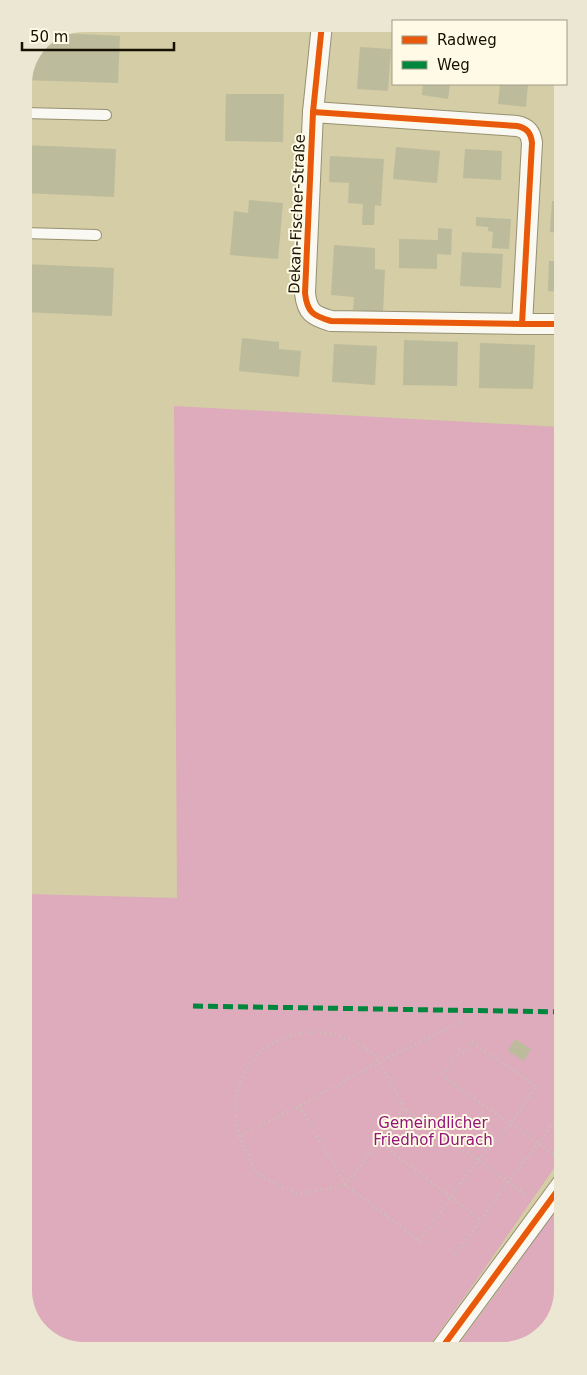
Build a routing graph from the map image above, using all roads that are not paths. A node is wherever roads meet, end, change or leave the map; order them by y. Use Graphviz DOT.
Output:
graph roads {
  1 [pos="321,33"];
  2 [pos="313,112"];
  3 [pos="33,113"];
  4 [pos="106,115"];
  5 [pos="33,233"];
  6 [pos="96,235"];
  7 [pos="522,324"];
  8 [pos="554,324"];
  9 [pos="554,1195"];
  10 [pos="446,1342"];
  1 -- 2 [label="street, Dekan-Fischer-Straße"];
  2 -- 7 [label="street"];
  2 -- 7 [label="street, Dekan-Fischer-Straße"];
  3 -- 4 [label="lane"];
  5 -- 6 [label="lane"];
  7 -- 8 [label="street, Dekan-Fischer-Straße"];
  9 -- 10 [label="street"];
}
